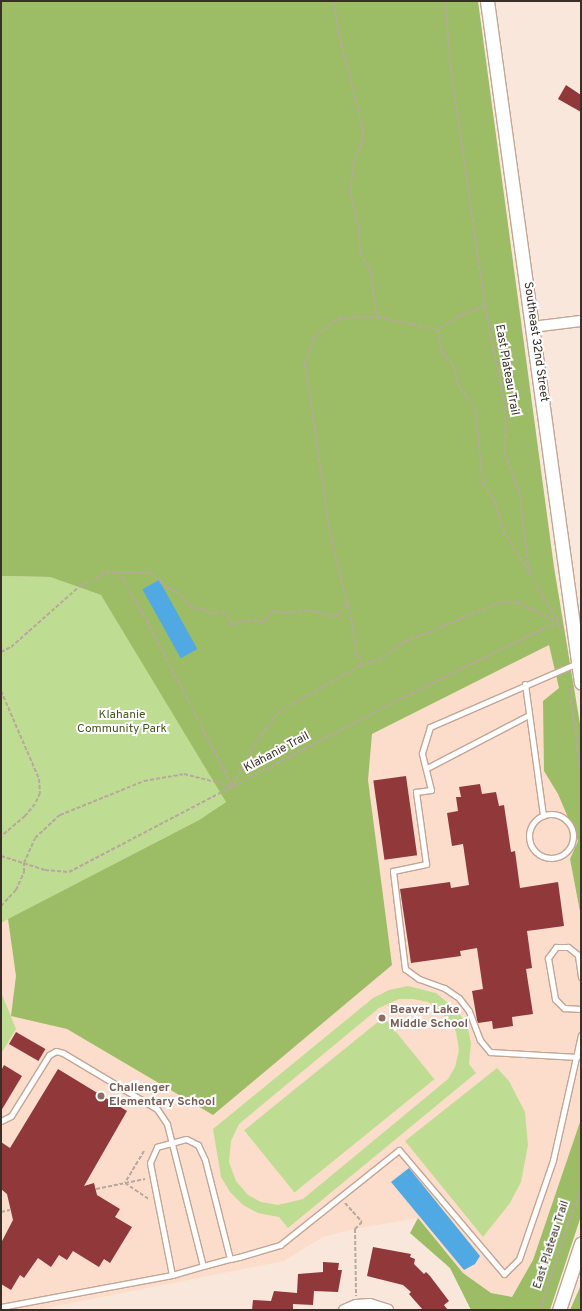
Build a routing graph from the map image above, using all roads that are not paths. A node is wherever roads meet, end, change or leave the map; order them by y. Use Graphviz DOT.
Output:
graph roads {
  1 [pos="487,1"];
  2 [pos="581,321"];
  3 [pos="532,327"];
  4 [pos="573,665"];
  5 [pos="581,683"];
  6 [pos="526,684"];
  7 [pos="529,716"];
  8 [pos="427,768"];
  9 [pos="543,816"];
  10 [pos="581,977"];
  11 [pos="581,1009"];
  12 [pos="581,1035"];
  13 [pos="577,1057"];
  14 [pos="1,1121"];
  15 [pos="172,1141"];
  16 [pos="581,1244"];
  17 [pos="230,1259"];
  18 [pos="203,1266"];
  19 [pos="172,1275"];
  20 [pos="1,1307"];
  21 [pos="344,1310"];
  22 [pos="388,1310"];
  23 [pos="559,1310"];
  1 -- 3 [label="street, Southeast 32nd Street"];
  2 -- 3 [label="street"];
  3 -- 4 [label="street, Southeast 32nd Street"];
  4 -- 5 [label="street, Southeast 32nd Street"];
  4 -- 6 [label="lane"];
  6 -- 7 [label="lane"];
  6 -- 8 [label="lane"];
  7 -- 8 [label="lane"];
  7 -- 9 [label="lane"];
  8 -- 13 [label="lane"];
  9 -- 9 [label="lane"];
  10 -- 11 [label="lane"];
  12 -- 13 [label="lane"];
  13 -- 17 [label="lane"];
  14 -- 15 [label="lane"];
  15 -- 17 [label="lane"];
  15 -- 18 [label="lane"];
  15 -- 19 [label="lane"];
  16 -- 23 [label="street"];
  17 -- 18 [label="lane"];
  18 -- 19 [label="lane"];
  19 -- 20 [label="lane"];
  21 -- 22 [label="street"];
}
